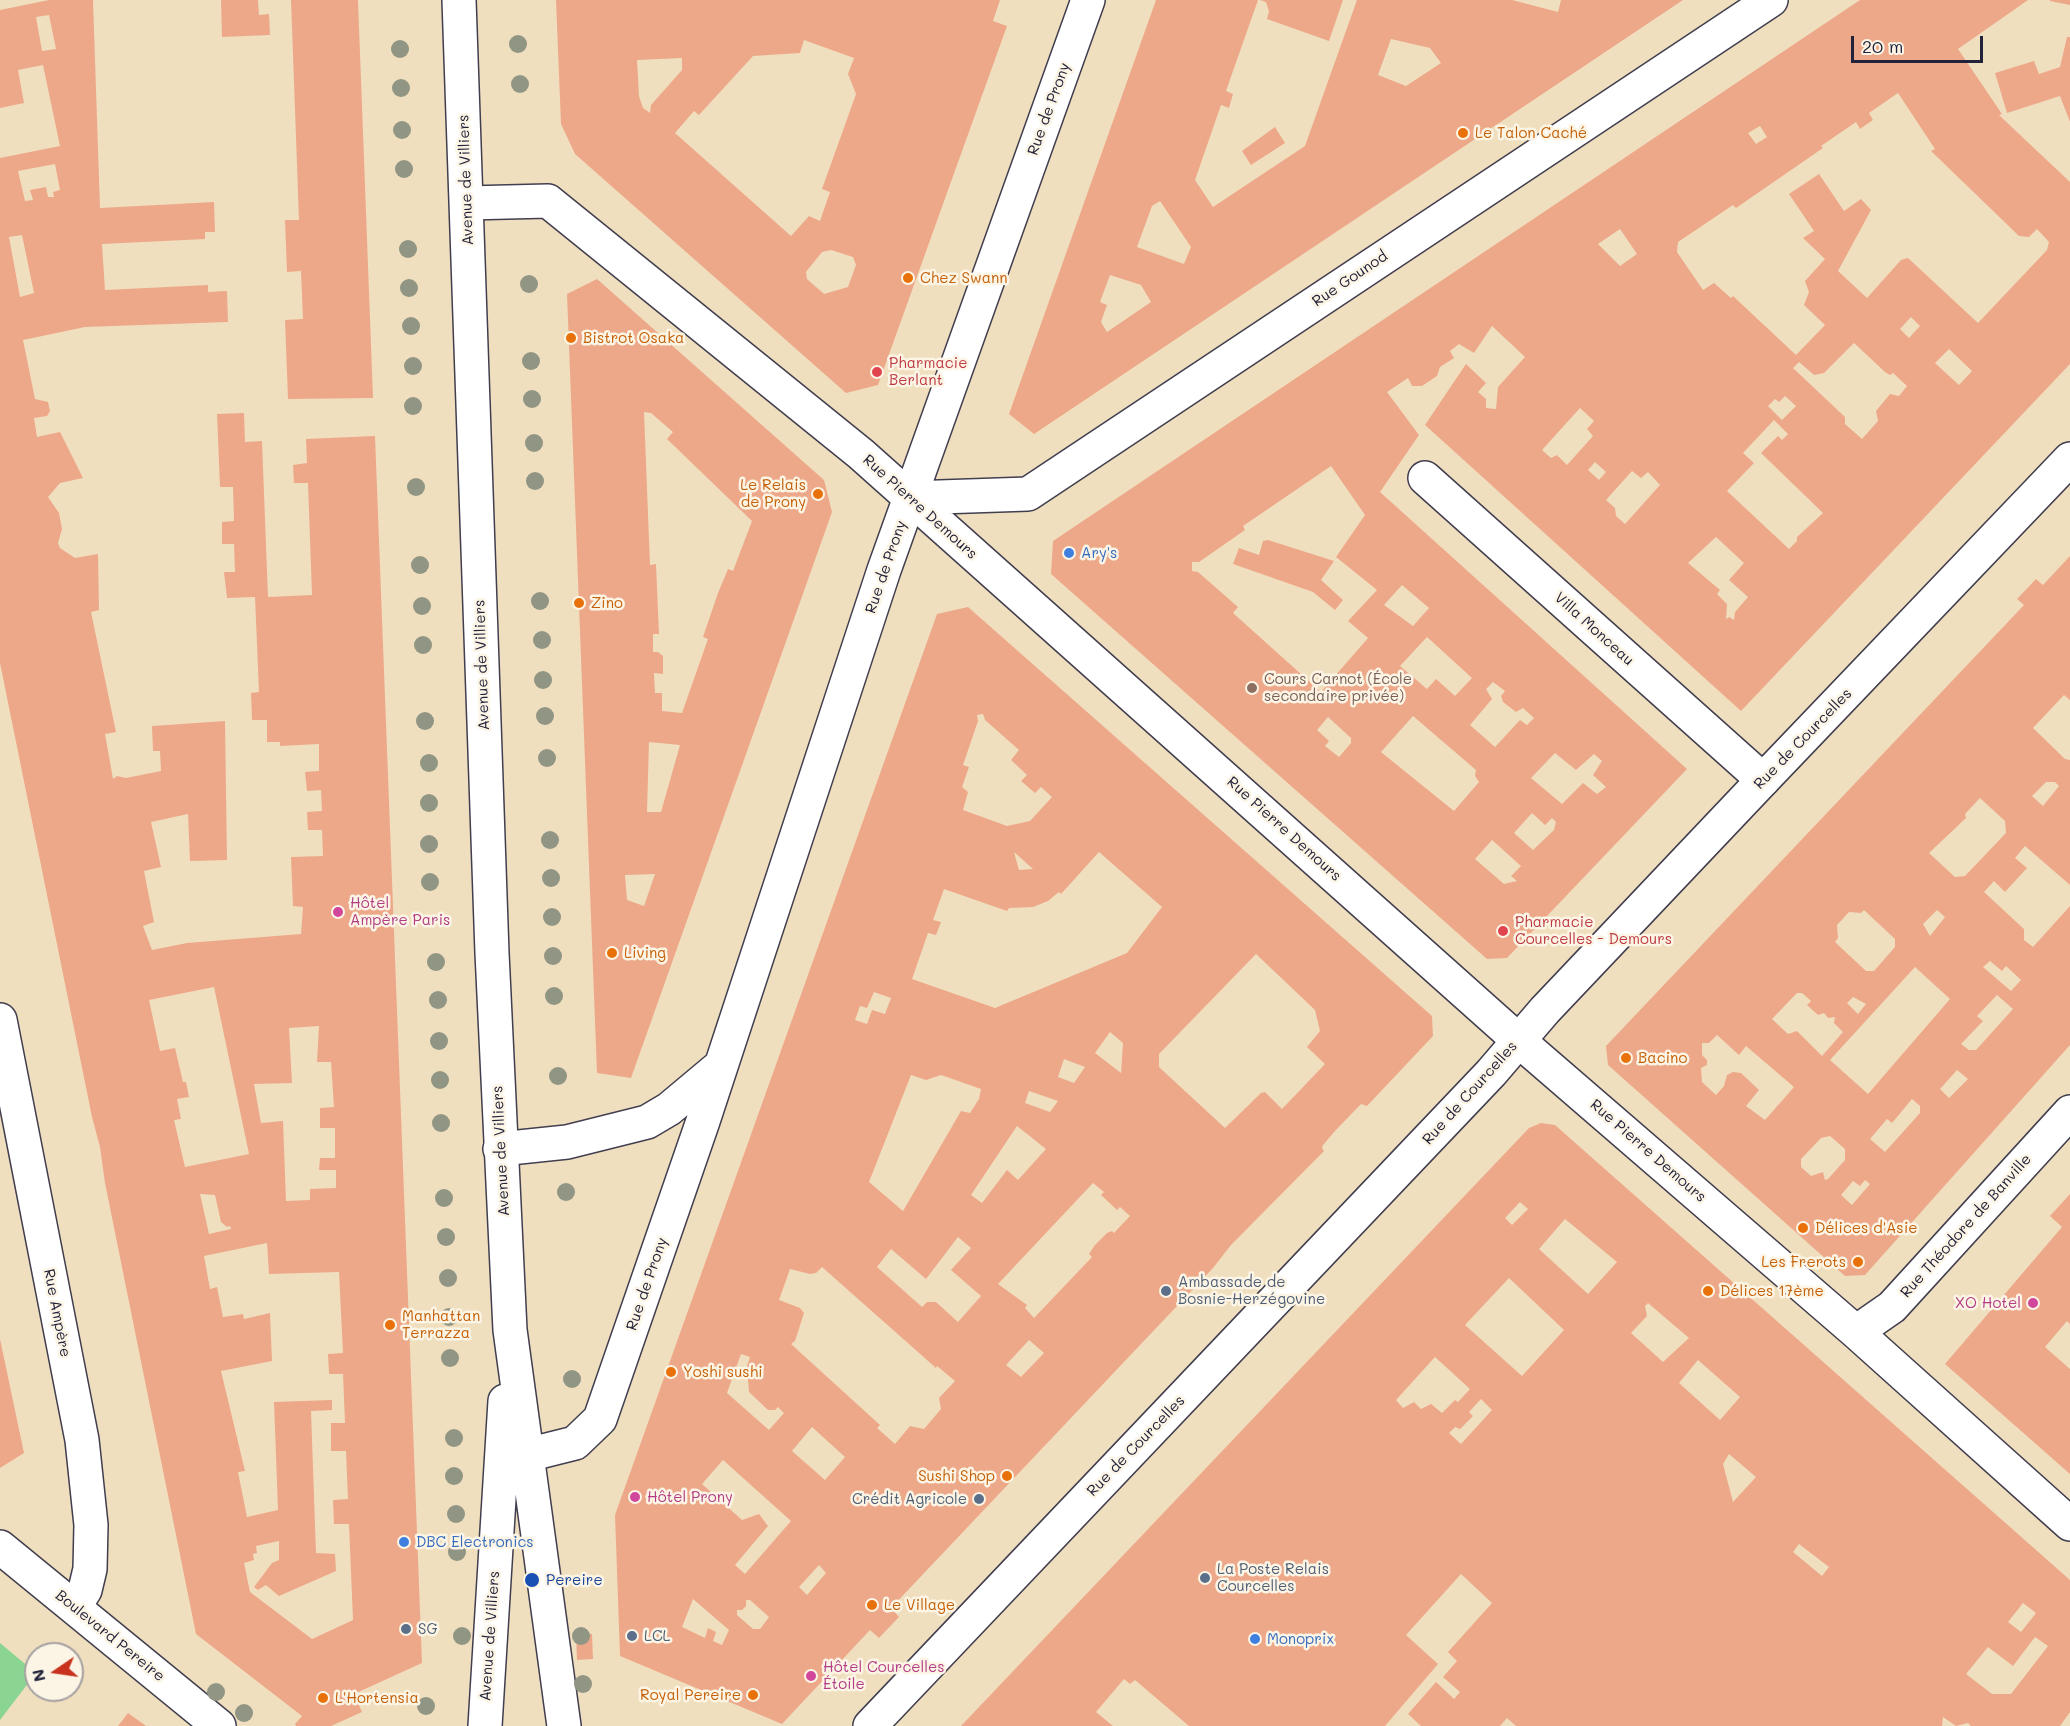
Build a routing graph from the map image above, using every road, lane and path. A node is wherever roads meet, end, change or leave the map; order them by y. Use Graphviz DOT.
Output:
graph roads {
  1 [pos="459,0"];
  2 [pos="1088,0"];
  3 [pos="1771,0"];
  4 [pos="467,203"];
  5 [pos="2070,459"];
  6 [pos="1425,478"];
  7 [pos="910,498"];
  8 [pos="1763,780"];
  9 [pos="0,1020"];
  10 [pos="1518,1040"];
  11 [pos="718,1068"];
  12 [pos="2070,1112"];
  13 [pos="500,1149"];
  14 [pos="510,1330"];
  15 [pos="1856,1332"];
  16 [pos="527,1455"];
  17 [pos="2070,1524"];
  18 [pos="0,1547"];
  19 [pos="75,1606"];
  20 [pos="219,1726"];
  21 [pos="485,1726"];
  22 [pos="564,1726"];
  23 [pos="870,1726"];
  1 -- 4 [label="street, Avenue de Villiers"];
  2 -- 7 [label="street, Rue de Prony"];
  3 -- 7 [label="street, Rue Gounod"];
  4 -- 7 [label="street, Rue Pierre Demours"];
  4 -- 13 [label="street, Avenue de Villiers"];
  5 -- 8 [label="street, Rue de Courcelles"];
  6 -- 8 [label="street, Villa Monceau"];
  7 -- 10 [label="street, Rue Pierre Demours"];
  7 -- 11 [label="street, Rue de Prony"];
  8 -- 10 [label="street, Rue de Courcelles"];
  9 -- 19 [label="street, Rue Ampère"];
  10 -- 15 [label="street, Rue Pierre Demours"];
  10 -- 23 [label="street, Rue de Courcelles"];
  11 -- 13 [label="street"];
  11 -- 16 [label="street, Rue de Prony"];
  12 -- 15 [label="street, Rue Théodore de Banville"];
  13 -- 14 [label="street, Avenue de Villiers"];
  14 -- 16 [label="street, Avenue de Villiers"];
  14 -- 21 [label="street, Avenue de Villiers"];
  15 -- 17 [label="street, Rue Pierre Demours"];
  16 -- 22 [label="street, Avenue de Villiers"];
  18 -- 19 [label="street, Boulevard Pereire"];
  19 -- 20 [label="street, Boulevard Pereire"];
}
